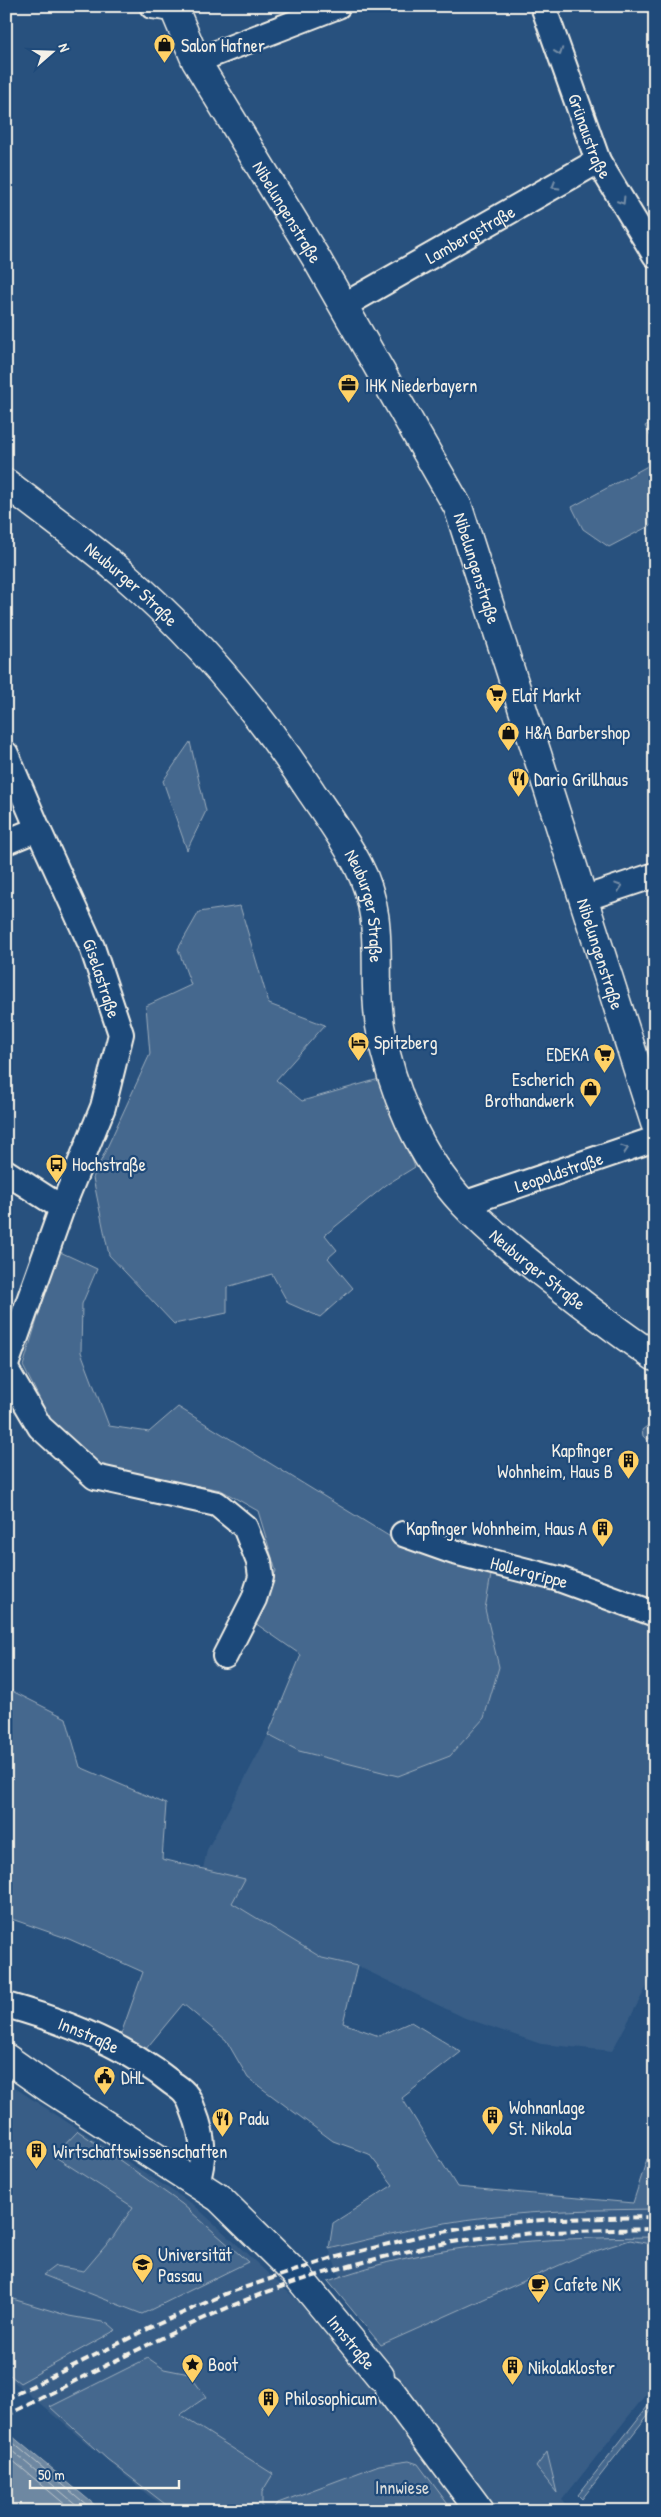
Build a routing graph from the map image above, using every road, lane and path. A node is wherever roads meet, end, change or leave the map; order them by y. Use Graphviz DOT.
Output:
graph roads {
  1 [pos="338,6"];
  2 [pos="542,6"];
  3 [pos="166,7"];
  4 [pos="196,61"];
  5 [pos="598,161"];
  6 [pos="655,255"];
  7 [pos="343,306"];
  8 [pos="6,483"];
  9 [pos="6,754"];
  10 [pos="38,829"];
  11 [pos="6,842"];
  12 [pos="655,876"];
  13 [pos="583,899"];
  14 [pos="655,1123"];
  15 [pos="655,1139"];
  16 [pos="6,1172"];
  17 [pos="463,1204"];
  18 [pos="62,1208"];
  19 [pos="655,1357"];
  20 [pos="6,1365"];
  21 [pos="6,1369"];
  22 [pos="403,1534"];
  23 [pos="655,1614"];
  24 [pos="225,1656"];
  25 [pos="6,2005"];
  26 [pos="6,2058"];
  27 [pos="197,2183"];
  28 [pos="480,2511"];
  1 -- 4 [label="street"];
  2 -- 5 [label="street, Grünaustraße, one-way"];
  3 -- 4 [label="street, Nibelungenstraße"];
  4 -- 7 [label="street, Nibelungenstraße"];
  5 -- 6 [label="street, Grünaustraße, one-way"];
  5 -- 7 [label="street, Lambergstraße, one-way"];
  7 -- 13 [label="street, Nibelungenstraße"];
  8 -- 17 [label="street, Neuburger Straße"];
  9 -- 10 [label="street, Giselastraße"];
  10 -- 11 [label="street"];
  10 -- 18 [label="street, Giselastraße"];
  13 -- 12 [label="street, one-way"];
  13 -- 14 [label="street, Nibelungenstraße"];
  17 -- 15 [label="street, Leopoldstraße, one-way"];
  16 -- 18 [label="street"];
  17 -- 19 [label="street, Neuburger Straße"];
  18 -- 20 [label="street, Giselastraße"];
  21 -- 24 [label="street"];
  22 -- 23 [label="street, Hollergrippe"];
  25 -- 27 [label="street, Innstraße"];
  26 -- 27 [label="street, Innstraße"];
  27 -- 28 [label="street, Innstraße"];
}
